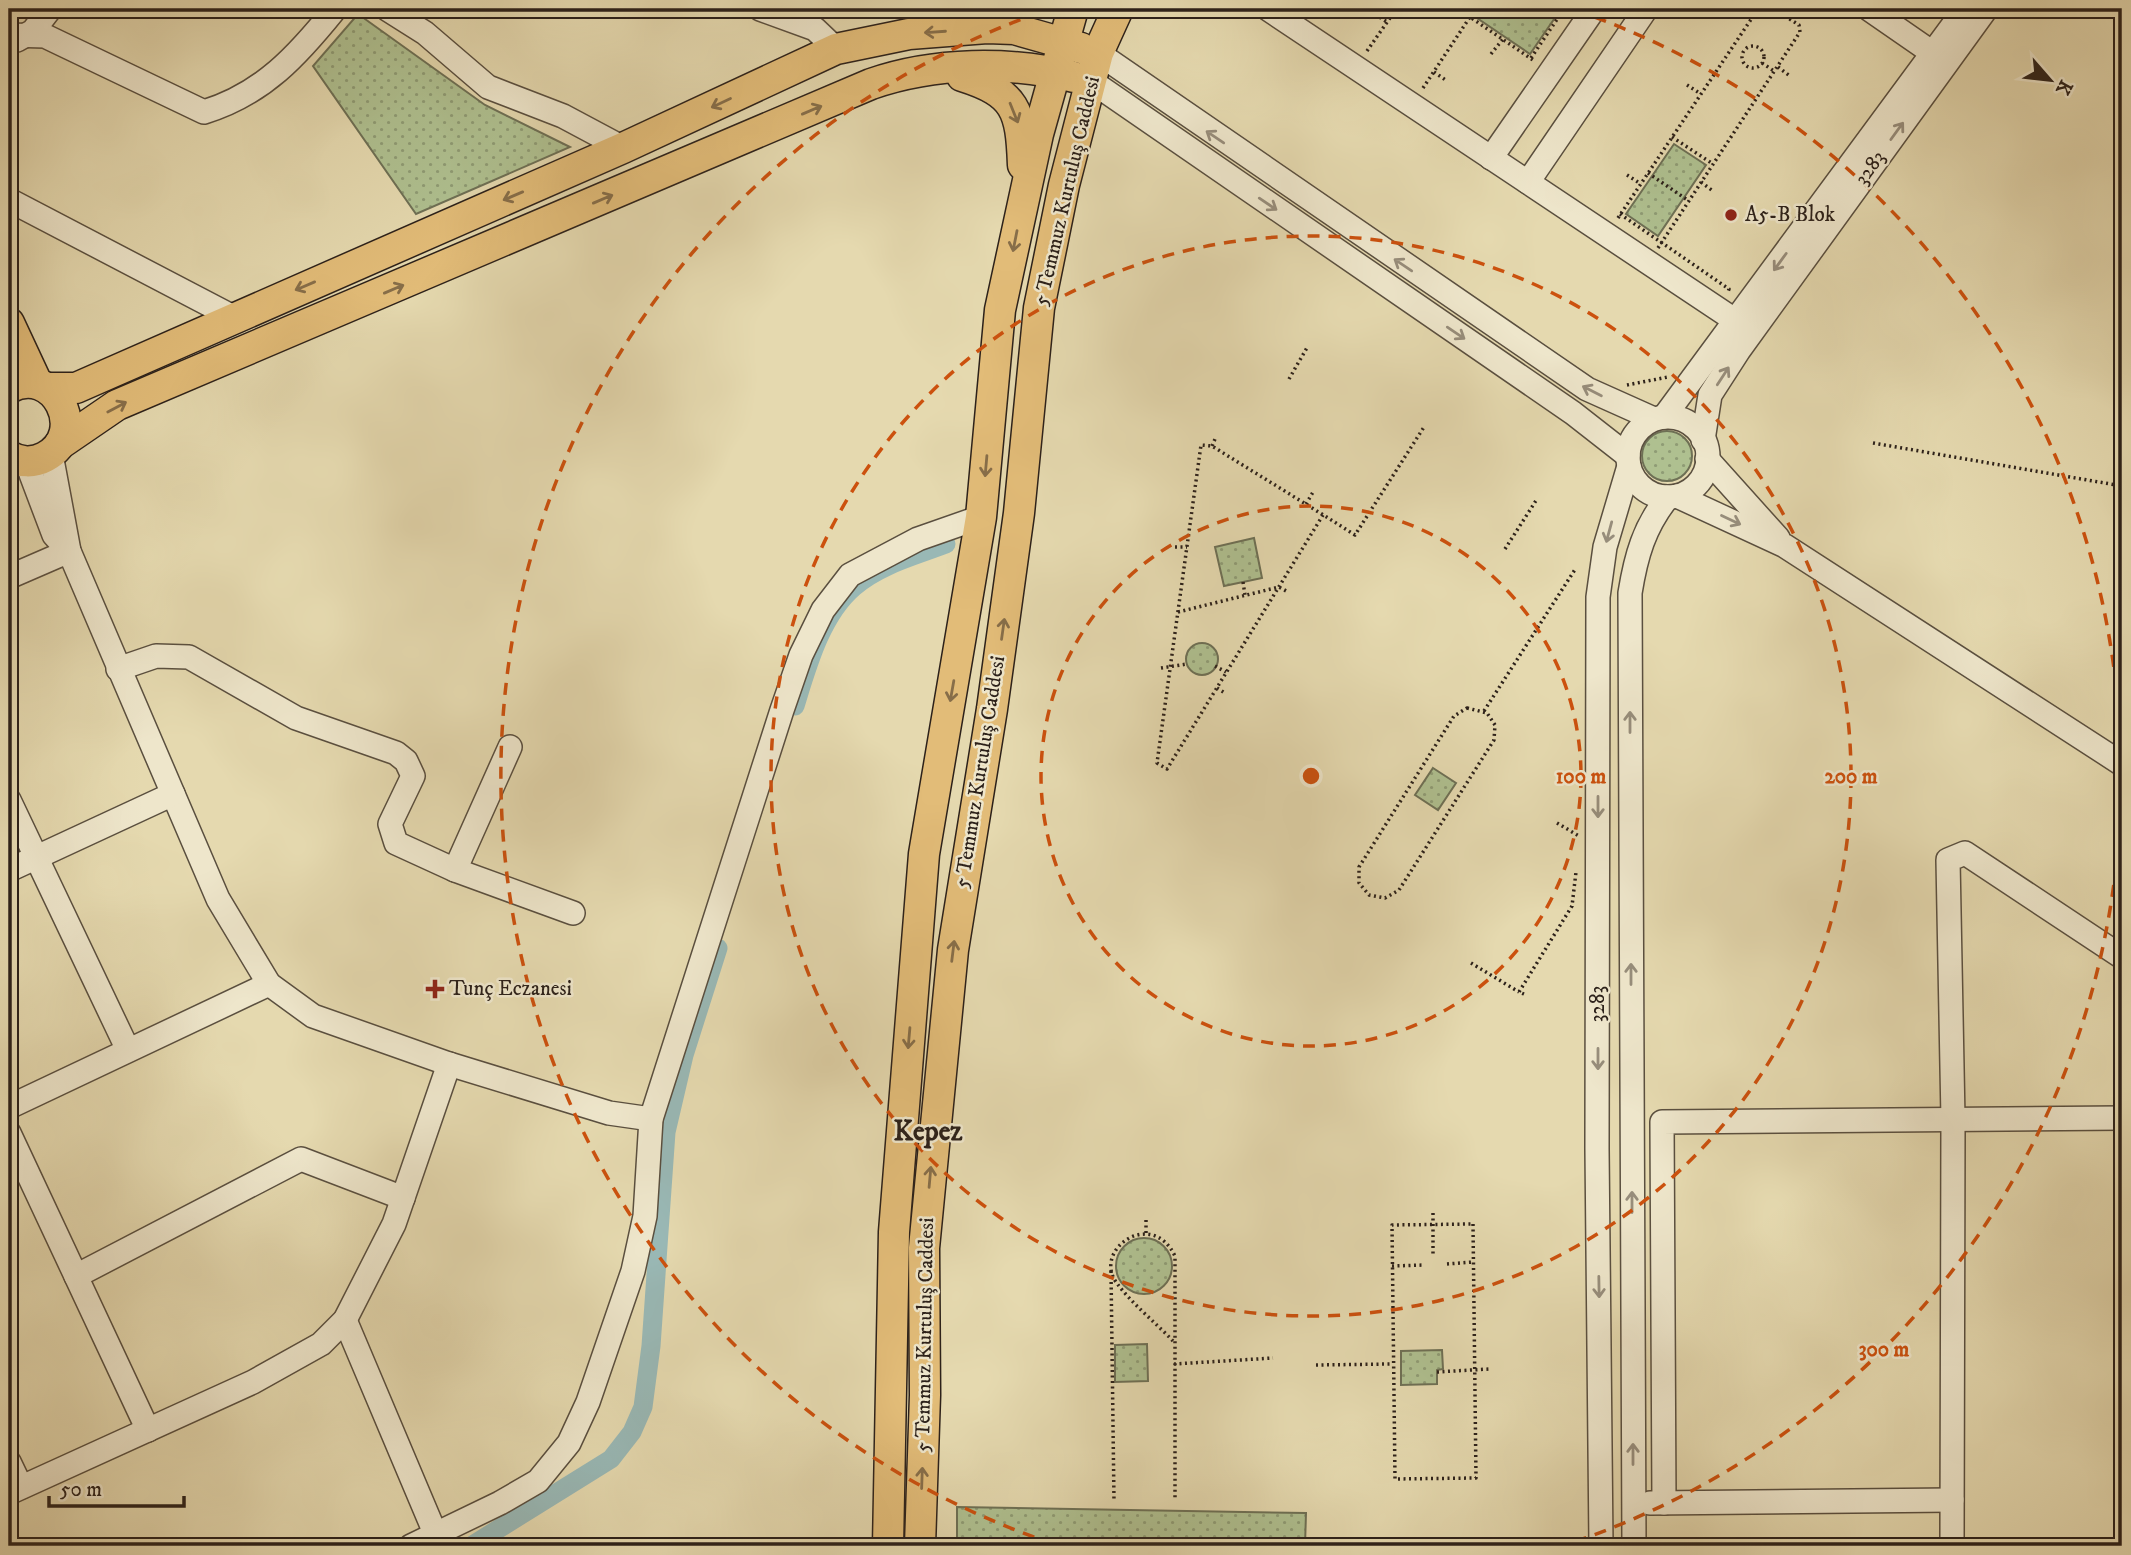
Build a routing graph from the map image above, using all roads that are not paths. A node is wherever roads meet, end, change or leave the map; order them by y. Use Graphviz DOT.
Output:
graph roads {
  1 [pos="50,9"];
  2 [pos="335,9"];
  3 [pos="387,9"];
  4 [pos="760,9"];
  5 [pos="1013,9"];
  6 [pos="1073,9"];
  7 [pos="1118,9"];
  8 [pos="1268,9"];
  9 [pos="1594,9"];
  10 [pos="1646,9"];
  11 [pos="1869,9"];
  12 [pos="1965,9"];
  13 [pos="1986,9"];
  14 [pos="410,15"];
  15 [pos="985,18"];
  16 [pos="14,38"];
  17 [pos="1063,42"];
  18 [pos="836,49"];
  19 [pos="1934,54"];
  20 [pos="1094,67"];
  21 [pos="938,68"];
  22 [pos="1055,72"];
  23 [pos="623,148"];
  24 [pos="1492,158"];
  25 [pos="1528,181"];
  26 [pos="1024,195"];
  27 [pos="9,200"];
  28 [pos="233,317"];
  29 [pos="1736,321"];
  30 [pos="9,323"];
  31 [pos="32,387"];
  32 [pos="1659,418"];
  33 [pos="1705,449"];
  34 [pos="28,456"];
  35 [pos="1628,461"];
  36 [pos="1672,496"];
  37 [pos="981,517"];
  38 [pos="1785,546"];
  39 [pos="69,551"];
  40 [pos="9,578"];
  41 [pos="118,669"];
  42 [pos="510,747"];
  43 [pos="2122,764"];
  44 [pos="173,794"];
  45 [pos="9,800"];
  46 [pos="36,858"];
  47 [pos="9,870"];
  48 [pos="455,870"];
  49 [pos="573,912"];
  50 [pos="2122,957"];
  51 [pos="269,984"];
  52 [pos="128,1050"];
  53 [pos="449,1064"];
  54 [pos="9,1107"];
  55 [pos="2122,1118"];
  56 [pos="651,1119"];
  57 [pos="1953,1119"];
  58 [pos="9,1133"];
  59 [pos="403,1198"];
  60 [pos="76,1276"];
  61 [pos="345,1321"];
  62 [pos="148,1430"];
  63 [pos="9,1462"];
  64 [pos="15,1490"];
  65 [pos="1952,1500"];
  66 [pos="1633,1503"];
  67 [pos="1664,1503"];
  68 [pos="435,1533"];
  69 [pos="411,1546"];
  70 [pos="888,1546"];
  71 [pos="920,1546"];
  72 [pos="1601,1546"];
  73 [pos="1633,1546"];
  74 [pos="1952,1546"];
  1 -- 16 [label="street"];
  2 -- 16 [label="street"];
  3 -- 14 [label="street"];
  4 -- 18 [label="street"];
  5 -- 15 [label="main road"];
  6 -- 17 [label="main road, 5 Temmuz Kurtuluş Caddesi"];
  7 -- 20 [label="main road, 5 Temmuz Kurtuluş Caddesi"];
  8 -- 24 [label="street"];
  9 -- 24 [label="street"];
  10 -- 25 [label="street"];
  11 -- 19 [label="street"];
  12 -- 19 [label="street, 3283"];
  33 -- 13 [label="street, 3283, one-way"];
  14 -- 23 [label="street"];
  15 -- 17 [label="main road"];
  15 -- 18 [label="main road, one-way"];
  17 -- 20 [label="main road"];
  17 -- 22 [label="main road, 5 Temmuz Kurtuluş Caddesi"];
  18 -- 23 [label="main road, one-way"];
  19 -- 29 [label="street, 3283, one-way"];
  20 -- 22 [label="main road"];
  32 -- 20 [label="street, one-way"];
  20 -- 35 [label="street, one-way"];
  71 -- 20 [label="main road, 5 Temmuz Kurtuluş Caddesi, one-way"];
  21 -- 22 [label="main road"];
  21 -- 26 [label="main road, one-way"];
  34 -- 21 [label="main road, one-way"];
  22 -- 26 [label="main road, 5 Temmuz Kurtuluş Caddesi"];
  23 -- 28 [label="main road, one-way"];
  24 -- 25 [label="street"];
  25 -- 29 [label="street"];
  26 -- 37 [label="main road, 5 Temmuz Kurtuluş Caddesi, one-way"];
  27 -- 28 [label="street"];
  28 -- 31 [label="main road"];
  29 -- 32 [label="street, 3283"];
  30 -- 31 [label="main road"];
  31 -- 34 [label="main road"];
  32 -- 33 [label="street"];
  32 -- 35 [label="street"];
  33 -- 36 [label="street"];
  33 -- 38 [label="street"];
  34 -- 39 [label="street"];
  35 -- 36 [label="street"];
  35 -- 72 [label="street, 3283, one-way"];
  36 -- 38 [label="street, one-way"];
  66 -- 36 [label="street, 3283, one-way"];
  37 -- 56 [label="street"];
  37 -- 70 [label="main road, 5 Temmuz Kurtuluş Caddesi, one-way"];
  38 -- 43 [label="street"];
  39 -- 40 [label="street"];
  39 -- 41 [label="street"];
  41 -- 44 [label="street"];
  41 -- 48 [label="street"];
  42 -- 48 [label="street"];
  44 -- 46 [label="street"];
  44 -- 51 [label="street"];
  45 -- 46 [label="street"];
  46 -- 47 [label="street"];
  46 -- 52 [label="street"];
  48 -- 49 [label="street"];
  50 -- 57 [label="street"];
  51 -- 52 [label="street"];
  51 -- 53 [label="street"];
  52 -- 54 [label="street"];
  53 -- 56 [label="street"];
  53 -- 59 [label="street"];
  55 -- 57 [label="street"];
  56 -- 68 [label="street"];
  57 -- 65 [label="street"];
  57 -- 67 [label="street"];
  58 -- 60 [label="street"];
  59 -- 60 [label="street"];
  59 -- 61 [label="street"];
  60 -- 62 [label="street"];
  61 -- 62 [label="street"];
  61 -- 68 [label="street"];
  62 -- 64 [label="street"];
  63 -- 64 [label="street"];
  65 -- 67 [label="street"];
  65 -- 74 [label="street"];
  66 -- 67 [label="street"];
  66 -- 73 [label="street, 3283"];
  68 -- 69 [label="street"];
}
